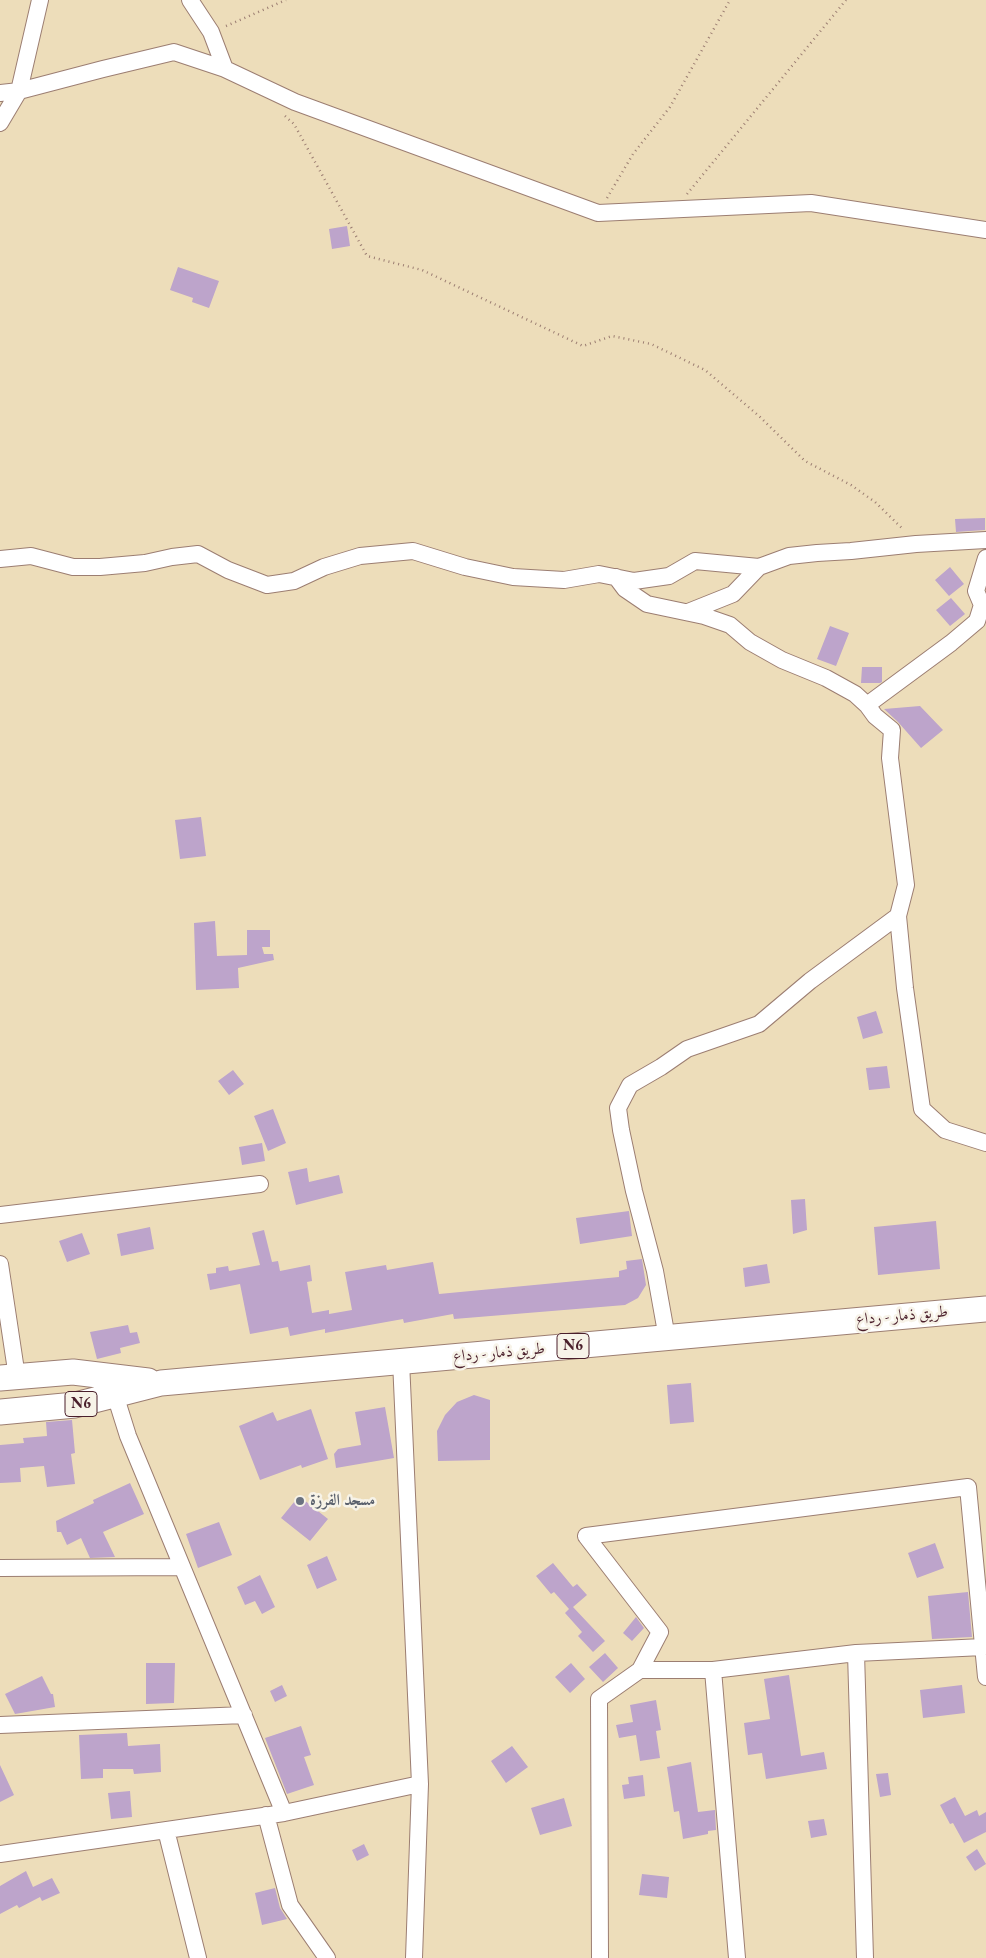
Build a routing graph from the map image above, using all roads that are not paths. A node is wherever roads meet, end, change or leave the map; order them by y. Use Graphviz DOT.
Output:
graph roads {
  1 [pos="40,0"];
  2 [pos="190,0"];
  3 [pos="225,69"];
  4 [pos="19,91"];
  5 [pos="0,93"];
  6 [pos="0,123"];
  7 [pos="986,230"];
  8 [pos="986,540"];
  9 [pos="0,558"];
  10 [pos="986,558"];
  11 [pos="760,566"];
  12 [pos="616,577"];
  13 [pos="686,613"];
  14 [pos="867,705"];
  15 [pos="898,916"];
  16 [pos="986,1142"];
  17 [pos="260,1184"];
  18 [pos="0,1215"];
  19 [pos="0,1264"];
  20 [pos="986,1309"];
  21 [pos="667,1338"];
  22 [pos="401,1362"];
  23 [pos="9,1378"];
  24 [pos="112,1386"];
  25 [pos="0,1412"];
  26 [pos="0,1568"];
  27 [pos="182,1568"];
  28 [pos="982,1647"];
  29 [pos="856,1653"];
  30 [pos="640,1670"];
  31 [pos="713,1670"];
  32 [pos="986,1677"];
  33 [pos="244,1715"];
  34 [pos="0,1725"];
  35 [pos="420,1784"];
  36 [pos="284,1813"];
  37 [pos="266,1815"];
  38 [pos="166,1830"];
  39 [pos="0,1854"];
  40 [pos="198,1958"];
  41 [pos="327,1958"];
  42 [pos="414,1958"];
  43 [pos="600,1958"];
  44 [pos="737,1958"];
  45 [pos="865,1958"];
  1 -- 4 [label="street"];
  2 -- 3 [label="street"];
  3 -- 4 [label="street"];
  3 -- 7 [label="street"];
  4 -- 5 [label="street"];
  4 -- 6 [label="street"];
  8 -- 11 [label="street"];
  9 -- 12 [label="street"];
  10 -- 14 [label="street"];
  11 -- 12 [label="street"];
  11 -- 13 [label="street"];
  12 -- 13 [label="street"];
  13 -- 14 [label="street"];
  14 -- 15 [label="street"];
  15 -- 16 [label="street"];
  15 -- 21 [label="street"];
  17 -- 18 [label="street"];
  19 -- 23 [label="street"];
  20 -- 21 [label="main road, طريق ذمار - رداع / N6"];
  21 -- 22 [label="main road, طريق ذمار - رداع / N6"];
  22 -- 24 [label="main road, طريق ذمار - رداع / N6"];
  22 -- 35 [label="street"];
  23 -- 24 [label="main road, N6"];
  24 -- 25 [label="main road, N6"];
  24 -- 27 [label="street"];
  26 -- 27 [label="street"];
  27 -- 33 [label="street"];
  28 -- 29 [label="street"];
  28 -- 30 [label="street"];
  28 -- 32 [label="street"];
  29 -- 31 [label="street"];
  29 -- 45 [label="street"];
  30 -- 31 [label="street"];
  30 -- 43 [label="street"];
  31 -- 44 [label="street"];
  33 -- 34 [label="street"];
  33 -- 36 [label="street"];
  35 -- 36 [label="street"];
  35 -- 42 [label="street"];
  36 -- 37 [label="street"];
  37 -- 38 [label="street"];
  37 -- 41 [label="street"];
  38 -- 39 [label="street"];
  38 -- 40 [label="street"];
}
